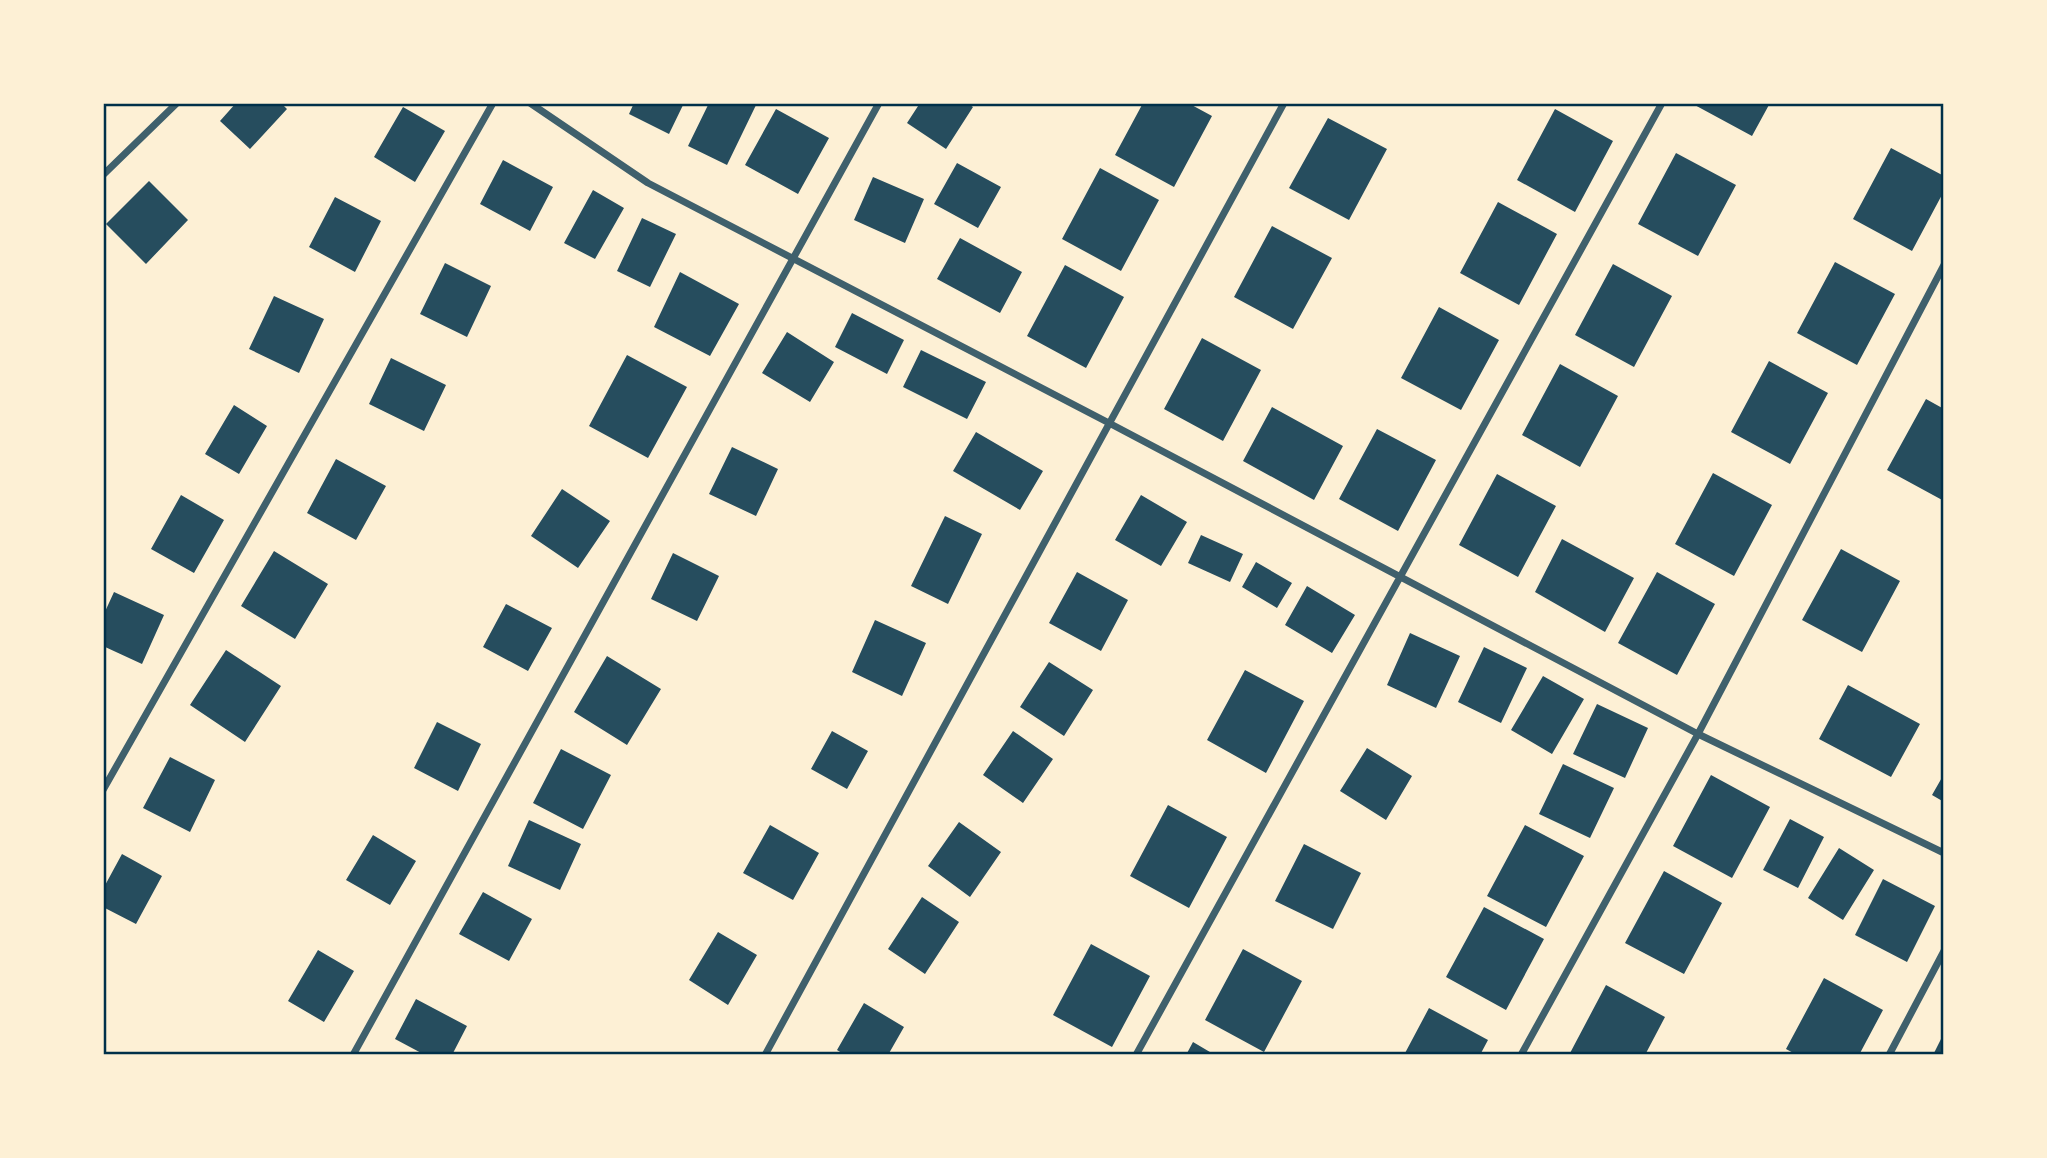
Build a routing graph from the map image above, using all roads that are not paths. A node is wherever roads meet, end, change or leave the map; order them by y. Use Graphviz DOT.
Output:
graph roads {
  1 [pos="177,103"];
  2 [pos="493,103"];
  3 [pos="530,103"];
  4 [pos="879,103"];
  5 [pos="1284,103"];
  6 [pos="1662,103"];
  7 [pos="103,174"];
  8 [pos="794,259"];
  9 [pos="1944,265"];
  10 [pos="1110,423"];
  11 [pos="1402,577"];
  12 [pos="1698,734"];
  13 [pos="103,790"];
  14 [pos="1944,853"];
  15 [pos="1944,951"];
  16 [pos="353,1055"];
  17 [pos="765,1055"];
  18 [pos="1136,1055"];
  19 [pos="1521,1055"];
  20 [pos="1889,1055"];
  1 -- 7 [label="street"];
  2 -- 13 [label="street"];
  3 -- 8 [label="street"];
  4 -- 8 [label="street"];
  5 -- 10 [label="street"];
  6 -- 11 [label="street"];
  8 -- 10 [label="street"];
  8 -- 16 [label="street"];
  9 -- 12 [label="street"];
  10 -- 11 [label="street"];
  10 -- 17 [label="street"];
  11 -- 12 [label="street"];
  11 -- 18 [label="street"];
  12 -- 14 [label="street"];
  12 -- 19 [label="street"];
  15 -- 20 [label="street"];
}
